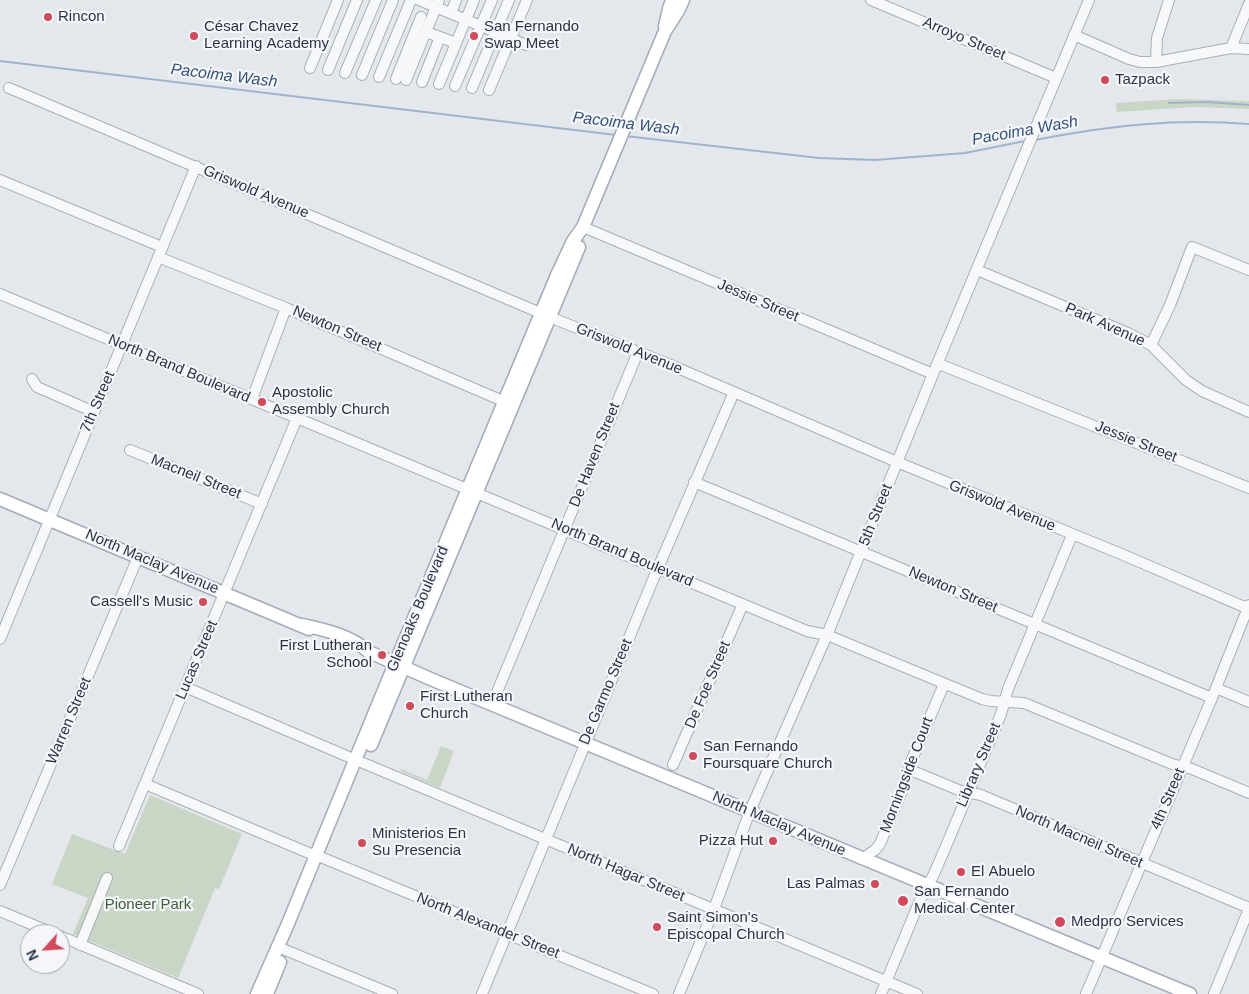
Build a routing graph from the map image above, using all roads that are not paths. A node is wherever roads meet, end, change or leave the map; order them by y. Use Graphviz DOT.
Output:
graph roads {
  1 [pos="338,0"];
  2 [pos="357,0"];
  3 [pos="376,0"];
  4 [pos="393,0"];
  5 [pos="411,0"];
  6 [pos="456,0"];
  7 [pos="474,0"];
  8 [pos="492,0"];
  9 [pos="509,0"];
  10 [pos="526,0"];
  11 [pos="672,0"];
  12 [pos="683,0"];
  13 [pos="871,0"];
  14 [pos="1089,0"];
  15 [pos="1169,0"];
  16 [pos="430,2"];
  17 [pos="884,2"];
  18 [pos="1249,4"];
  19 [pos="451,13"];
  20 [pos="421,17"];
  21 [pos="466,20"];
  22 [pos="481,26"];
  23 [pos="665,31"];
  24 [pos="426,32"];
  25 [pos="495,32"];
  26 [pos="1074,35"];
  27 [pos="440,37"];
  28 [pos="510,38"];
  29 [pos="456,44"];
  30 [pos="526,45"];
  31 [pos="1231,48"];
  32 [pos="1249,49"];
  33 [pos="1156,62"];
  34 [pos="310,68"];
  35 [pos="328,70"];
  36 [pos="345,73"];
  37 [pos="362,75"];
  38 [pos="379,77"];
  39 [pos="1056,78"];
  40 [pos="422,82"];
  41 [pos="439,84"];
  42 [pos="455,86"];
  43 [pos="10,88"];
  44 [pos="472,88"];
  45 [pos="489,90"];
  46 [pos="196,166"];
  47 [pos="0,180"];
  48 [pos="583,227"];
  49 [pos="160,252"];
  50 [pos="1248,268"];
  51 [pos="977,270"];
  52 [pos="0,294"];
  53 [pos="286,308"];
  54 [pos="546,315"];
  55 [pos="122,345"];
  56 [pos="1151,345"];
  57 [pos="638,352"];
  58 [pos="938,364"];
  59 [pos="933,374"];
  60 [pos="32,379"];
  61 [pos="734,392"];
  62 [pos="252,399"];
  63 [pos="509,403"];
  64 [pos="94,412"];
  65 [pos="1249,412"];
  66 [pos="297,418"];
  67 [pos="130,450"];
  68 [pos="897,462"];
  69 [pos="694,482"];
  70 [pos="1249,488"];
  71 [pos="472,491"];
  72 [pos="0,499"];
  73 [pos="262,504"];
  74 [pos="49,520"];
  75 [pos="565,529"];
  76 [pos="1072,535"];
  77 [pos="862,552"];
  78 [pos="138,557"];
  79 [pos="658,568"];
  80 [pos="225,593"];
  81 [pos="743,604"];
  82 [pos="1249,607"];
  83 [pos="1035,624"];
  84 [pos="827,635"];
  85 [pos="0,638"];
  86 [pos="400,665"];
  87 [pos="944,684"];
  88 [pos="185,688"];
  89 [pos="1214,693"];
  90 [pos="495,697"];
  91 [pos="1004,701"];
  92 [pos="1249,702"];
  93 [pos="585,743"];
  94 [pos="359,761"];
  95 [pos="673,766"];
  96 [pos="1181,766"];
  97 [pos="908,769"];
  98 [pos="145,784"];
  99 [pos="968,793"];
  100 [pos="1249,793"];
  101 [pos="750,811"];
  102 [pos="545,839"];
  103 [pos="119,846"];
  104 [pos="319,857"];
  105 [pos="862,859"];
  106 [pos="1141,862"];
  107 [pos="107,878"];
  108 [pos="0,885"];
  109 [pos="928,886"];
  110 [pos="1249,908"];
  111 [pos="714,910"];
  112 [pos="0,911"];
  113 [pos="31,924"];
  114 [pos="506,933"];
  115 [pos="70,940"];
  116 [pos="80,945"];
  117 [pos="281,948"];
  118 [pos="1102,957"];
  119 [pos="887,981"];
  120 [pos="198,994"];
  121 [pos="257,994"];
  122 [pos="267,994"];
  123 [pos="392,994"];
  124 [pos="482,994"];
  125 [pos="653,994"];
  126 [pos="679,994"];
  127 [pos="881,994"];
  128 [pos="917,994"];
  129 [pos="1086,994"];
  130 [pos="1190,994"];
  131 [pos="1214,994"];
  1 -- 34 [label="street"];
  2 -- 35 [label="street"];
  3 -- 36 [label="street"];
  4 -- 37 [label="street"];
  5 -- 38 [label="street"];
  6 -- 19 [label="street"];
  7 -- 21 [label="street"];
  8 -- 22 [label="street"];
  9 -- 25 [label="street"];
  10 -- 28 [label="street"];
  11 -- 23 [label="main road, Glenoaks Boulevard"];
  12 -- 23 [label="main road, Glenoaks Boulevard"];
  13 -- 17 [label="street, Arroyo Street"];
  14 -- 26 [label="street, 5th Street"];
  15 -- 33 [label="street"];
  16 -- 19 [label="street"];
  16 -- 24 [label="street"];
  17 -- 39 [label="street, Arroyo Street"];
  18 -- 31 [label="street"];
  19 -- 21 [label="street"];
  20 -- 24 [label="street"];
  21 -- 22 [label="street"];
  21 -- 29 [label="street"];
  22 -- 25 [label="street"];
  22 -- 42 [label="street"];
  23 -- 48 [label="main road, Glenoaks Boulevard"];
  24 -- 27 [label="street"];
  25 -- 28 [label="street"];
  25 -- 44 [label="street"];
  26 -- 33 [label="street"];
  26 -- 39 [label="street, 5th Street"];
  27 -- 29 [label="street"];
  27 -- 40 [label="street"];
  28 -- 30 [label="street"];
  28 -- 45 [label="street"];
  29 -- 41 [label="street"];
  31 -- 32 [label="street"];
  31 -- 33 [label="street"];
  39 -- 51 [label="street, 5th Street"];
  43 -- 46 [label="street, Griswold Avenue"];
  46 -- 49 [label="street, 7th Street"];
  46 -- 54 [label="street, Griswold Avenue"];
  47 -- 49 [label="street, Newton Street"];
  48 -- 54 [label="main road, Glenoaks Boulevard"];
  48 -- 59 [label="street, Jessie Street"];
  49 -- 53 [label="street, Newton Street"];
  49 -- 55 [label="street, 7th Street"];
  50 -- 56 [label="street"];
  51 -- 56 [label="street, Park Avenue"];
  51 -- 58 [label="street, 5th Street"];
  52 -- 55 [label="street, North Brand Boulevard"];
  53 -- 62 [label="street"];
  53 -- 63 [label="street, Newton Street"];
  54 -- 57 [label="street, Griswold Avenue"];
  54 -- 63 [label="main road, Glenoaks Boulevard"];
  55 -- 62 [label="street, North Brand Boulevard"];
  55 -- 64 [label="street, 7th Street"];
  56 -- 65 [label="street, Park Avenue"];
  57 -- 61 [label="street, Griswold Avenue"];
  57 -- 75 [label="street, De Haven Street"];
  58 -- 59 [label="street, 5th Street"];
  58 -- 70 [label="street, Jessie Street"];
  59 -- 68 [label="street, 5th Street"];
  60 -- 64 [label="street"];
  61 -- 68 [label="street, Griswold Avenue"];
  61 -- 69 [label="street, De Garmo Street"];
  62 -- 66 [label="street, North Brand Boulevard"];
  63 -- 71 [label="main road, Glenoaks Boulevard"];
  64 -- 74 [label="street, 7th Street"];
  66 -- 71 [label="street, North Brand Boulevard"];
  66 -- 73 [label="street, Lucas Street"];
  67 -- 73 [label="street, Macneil Street"];
  68 -- 76 [label="street, Griswold Avenue"];
  68 -- 77 [label="street, 5th Street"];
  69 -- 77 [label="street, Newton Street"];
  69 -- 79 [label="street, De Garmo Street"];
  71 -- 75 [label="street, North Brand Boulevard"];
  71 -- 86 [label="main road, Glenoaks Boulevard"];
  72 -- 74 [label="main road, North Maclay Avenue"];
  73 -- 80 [label="street, Lucas Street"];
  74 -- 78 [label="main road, North Maclay Avenue"];
  74 -- 85 [label="street, 7th Street"];
  75 -- 79 [label="street, North Brand Boulevard"];
  75 -- 90 [label="street, De Haven Street"];
  76 -- 82 [label="street, Griswold Avenue"];
  76 -- 83 [label="street, Library Street"];
  77 -- 83 [label="street, Newton Street"];
  77 -- 84 [label="street, 5th Street"];
  78 -- 80 [label="main road, North Maclay Avenue"];
  78 -- 108 [label="street, Warren Street"];
  79 -- 81 [label="street, North Brand Boulevard"];
  79 -- 93 [label="street, De Garmo Street"];
  80 -- 86 [label="main road, North Maclay Avenue"];
  80 -- 88 [label="street, Lucas Street"];
  81 -- 84 [label="street, North Brand Boulevard"];
  81 -- 95 [label="street, De Foe Street"];
  82 -- 89 [label="street, 4th Street"];
  83 -- 89 [label="street, Newton Street"];
  83 -- 91 [label="street, Library Street"];
  84 -- 87 [label="street, North Brand Boulevard"];
  84 -- 101 [label="street, 5th Street"];
  86 -- 93 [label="main road, North Maclay Avenue"];
  86 -- 94 [label="main road, Glenoaks Boulevard"];
  87 -- 91 [label="street, North Brand Boulevard"];
  87 -- 97 [label="street, Morningside Court"];
  88 -- 94 [label="street, North Hagar Street"];
  88 -- 98 [label="street, Lucas Street"];
  89 -- 92 [label="street, Newton Street"];
  89 -- 96 [label="street, 4th Street"];
  91 -- 96 [label="street, North Brand Boulevard"];
  91 -- 99 [label="street, Library Street"];
  93 -- 101 [label="main road, North Maclay Avenue"];
  93 -- 102 [label="street, De Garmo Street"];
  94 -- 102 [label="street, North Hagar Street"];
  94 -- 104 [label="main road, Glenoaks Boulevard"];
  96 -- 100 [label="street, North Brand Boulevard"];
  96 -- 106 [label="street, 4th Street"];
  97 -- 99 [label="street, North Macneil Street"];
  97 -- 105 [label="street, Morningside Court"];
  98 -- 103 [label="street, Lucas Street"];
  98 -- 104 [label="street, North Alexander Street"];
  99 -- 106 [label="street, North Macneil Street"];
  99 -- 109 [label="street, Library Street"];
  101 -- 105 [label="main road, North Maclay Avenue"];
  101 -- 111 [label="street, 5th Street"];
  102 -- 111 [label="street, North Hagar Street"];
  102 -- 114 [label="street, De Garmo Street"];
  104 -- 114 [label="street, North Alexander Street"];
  104 -- 117 [label="main road, Glenoaks Boulevard"];
  105 -- 109 [label="main road, North Maclay Avenue"];
  106 -- 110 [label="street, North Macneil Street"];
  106 -- 118 [label="street, 4th Street"];
  107 -- 116 [label="street"];
  109 -- 118 [label="main road, North Maclay Avenue"];
  109 -- 119 [label="street, Library Street"];
  110 -- 131 [label="street"];
  111 -- 119 [label="street, North Hagar Street"];
  111 -- 126 [label="street, 5th Street"];
  112 -- 113 [label="street"];
  114 -- 124 [label="street, De Garmo Street"];
  114 -- 125 [label="street, North Alexander Street"];
  115 -- 116 [label="street"];
  116 -- 120 [label="street"];
  117 -- 121 [label="main road, Glenoaks Boulevard"];
  117 -- 122 [label="main road, Glenoaks Boulevard"];
  117 -- 123 [label="street"];
  118 -- 129 [label="street, 4th Street"];
  118 -- 130 [label="main road, North Maclay Avenue"];
  119 -- 127 [label="street, Library Street"];
  119 -- 128 [label="street, North Hagar Street"];
}
